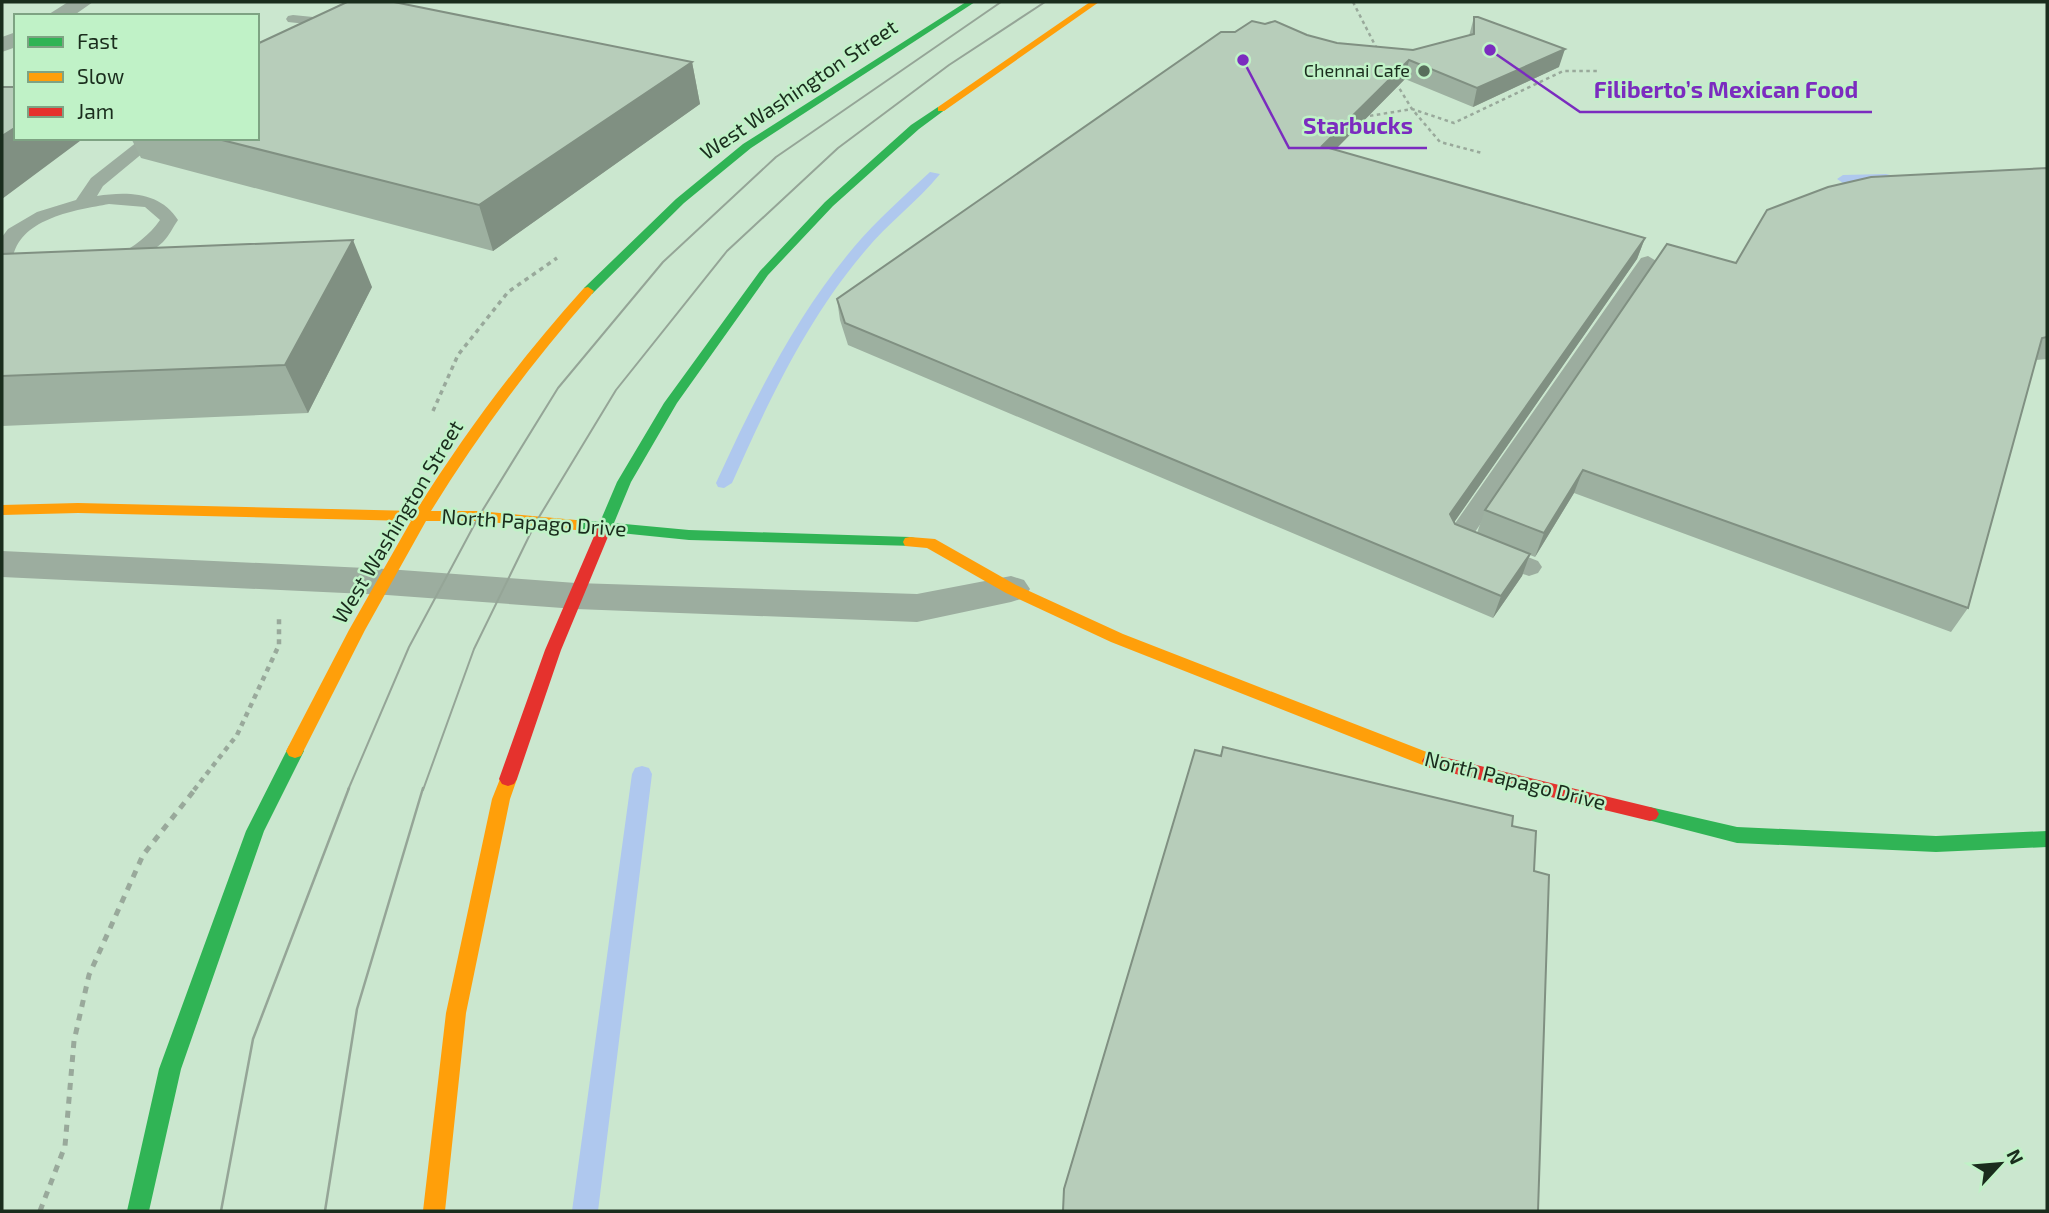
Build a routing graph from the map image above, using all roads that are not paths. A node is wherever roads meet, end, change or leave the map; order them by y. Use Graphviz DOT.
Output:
graph roads {
  1 [pos="83,2"];
  2 [pos="971,2"];
  3 [pos="1095,2"];
  4 [pos="60,14"];
  5 [pos="293,19"];
  6 [pos="337,24"];
  7 [pos="364,27"];
  8 [pos="314,38"];
  9 [pos="150,140"];
  10 [pos="82,204"];
  11 [pos="1648,262"];
  12 [pos="2,510"];
  13 [pos="420,517"];
  14 [pos="606,527"];
  15 [pos="2,564"];
  16 [pos="1529,567"];
  17 [pos="387,582"];
  18 [pos="1011,589"];
  19 [pos="576,596"];
  20 [pos="2047,839"];
  21 [pos="138,1211"];
  22 [pos="434,1211"];
  1 -- 4 [label="street"];
  2 -- 13 [label="main road, West Washington Street"];
  3 -- 14 [label="main road"];
  5 -- 6 [label="lane"];
  6 -- 7 [label="lane"];
  6 -- 8 [label="lane"];
  9 -- 10 [label="lane"];
  10 -- 10 [label="lane"];
  11 -- 16 [label="lane"];
  12 -- 13 [label="main road, North Papago Drive"];
  13 -- 14 [label="main road, North Papago Drive"];
  13 -- 17 [label="main road, West Washington Street"];
  14 -- 18 [label="main road, North Papago Drive"];
  14 -- 19 [label="main road"];
  15 -- 17 [label="street"];
  17 -- 19 [label="street"];
  17 -- 21 [label="main road, West Washington Street"];
  18 -- 19 [label="street"];
  18 -- 20 [label="main road, North Papago Drive"];
  19 -- 22 [label="main road"];
}
